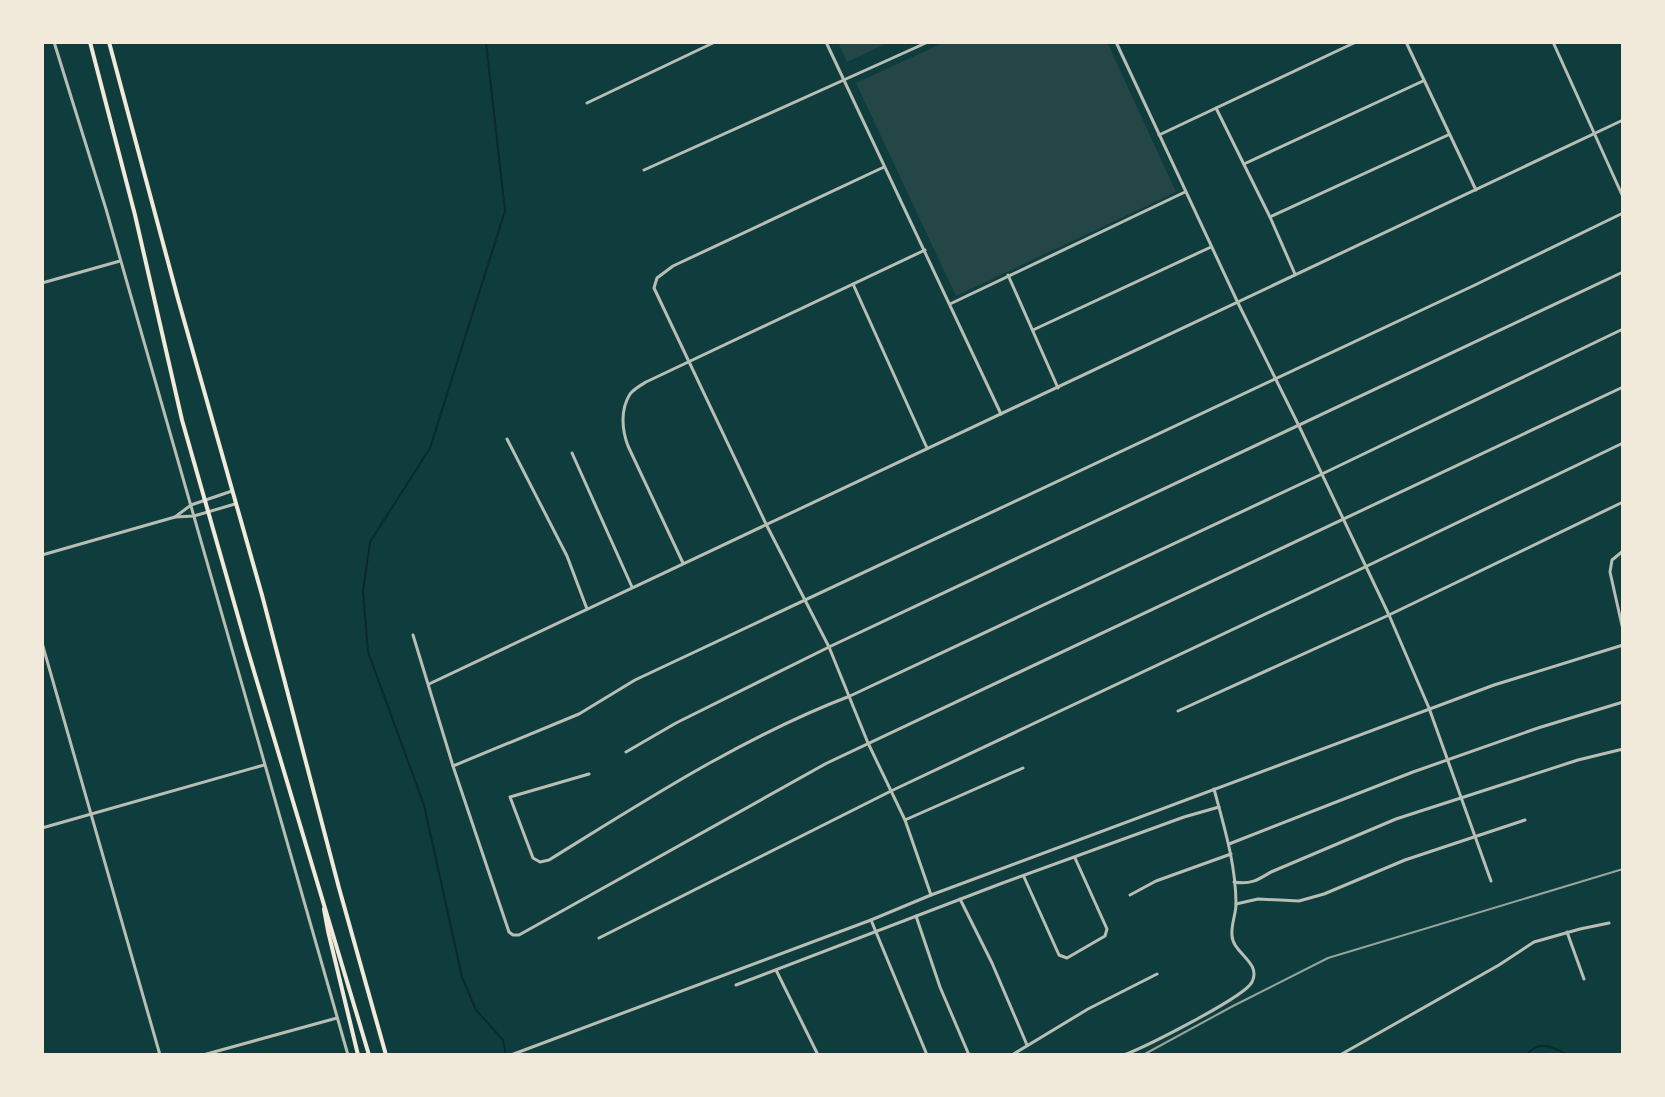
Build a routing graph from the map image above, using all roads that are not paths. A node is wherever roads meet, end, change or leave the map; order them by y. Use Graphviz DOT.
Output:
graph roads {
  1 [pos="54,42"];
  2 [pos="90,42"];
  3 [pos="109,42"];
  4 [pos="715,42"];
  5 [pos="826,42"];
  6 [pos="928,42"];
  7 [pos="1116,42"];
  8 [pos="1356,42"];
  9 [pos="1406,42"];
  10 [pos="1553,42"];
  11 [pos="843,81"];
  12 [pos="1423,81"];
  13 [pos="587,103"];
  14 [pos="1216,108"];
  15 [pos="1623,120"];
  16 [pos="1594,133"];
  17 [pos="1159,135"];
  18 [pos="1448,135"];
  19 [pos="1244,164"];
  20 [pos="884,167"];
  21 [pos="644,170"];
  22 [pos="1476,190"];
  23 [pos="1185,192"];
  24 [pos="1623,197"];
  25 [pos="1623,213"];
  26 [pos="1270,217"];
  27 [pos="1211,247"];
  28 [pos="925,250"];
  29 [pos="120,261"];
  30 [pos="1623,272"];
  31 [pos="1008,275"];
  32 [pos="1296,276"];
  33 [pos="42,283"];
  34 [pos="853,284"];
  35 [pos="1238,303"];
  36 [pos="950,304"];
  37 [pos="1623,329"];
  38 [pos="1033,330"];
  39 [pos="689,362"];
  40 [pos="1275,378"];
  41 [pos="1623,387"];
  42 [pos="1058,388"];
  43 [pos="1001,414"];
  44 [pos="1299,426"];
  45 [pos="507,439"];
  46 [pos="1623,443"];
  47 [pos="927,448"];
  48 [pos="572,453"];
  49 [pos="1322,474"];
  50 [pos="232,491"];
  51 [pos="205,500"];
  52 [pos="1623,502"];
  53 [pos="236,504"];
  54 [pos="191,505"];
  55 [pos="208,512"];
  56 [pos="194,516"];
  57 [pos="175,517"];
  58 [pos="1343,520"];
  59 [pos="766,524"];
  60 [pos="1623,551"];
  61 [pos="42,555"];
  62 [pos="683,563"];
  63 [pos="1365,567"];
  64 [pos="632,587"];
  65 [pos="805,599"];
  66 [pos="587,609"];
  67 [pos="1389,615"];
  68 [pos="1623,630"];
  69 [pos="413,635"];
  70 [pos="42,643"];
  71 [pos="1623,645"];
  72 [pos="829,647"];
  73 [pos="428,684"];
  74 [pos="850,696"];
  75 [pos="1623,702"];
  76 [pos="1429,708"];
  77 [pos="1178,711"];
  78 [pos="868,743"];
  79 [pos="1623,749"];
  80 [pos="626,752"];
  81 [pos="1447,760"];
  82 [pos="264,765"];
  83 [pos="453,766"];
  84 [pos="1023,768"];
  85 [pos="589,774"];
  86 [pos="1214,789"];
  87 [pos="891,791"];
  88 [pos="1461,797"];
  89 [pos="1219,807"];
  90 [pos="91,814"];
  91 [pos="905,820"];
  92 [pos="1525,820"];
  93 [pos="42,828"];
  94 [pos="1475,835"];
  95 [pos="1229,844"];
  96 [pos="1231,854"];
  97 [pos="1075,858"];
  98 [pos="1024,876"];
  99 [pos="1491,881"];
  100 [pos="1234,882"];
  101 [pos="321,890"];
  102 [pos="931,895"];
  103 [pos="1130,895"];
  104 [pos="960,899"];
  105 [pos="1236,904"];
  106 [pos="916,916"];
  107 [pos="871,920"];
  108 [pos="1609,923"];
  109 [pos="876,932"];
  110 [pos="1567,932"];
  111 [pos="599,938"];
  112 [pos="776,970"];
  113 [pos="1157,974"];
  114 [pos="1584,979"];
  115 [pos="736,985"];
  116 [pos="337,1018"];
  117 [pos="1027,1046"];
  118 [pos="160,1055"];
  119 [pos="203,1055"];
  120 [pos="348,1055"];
  121 [pos="358,1055"];
  122 [pos="369,1055"];
  123 [pos="386,1055"];
  124 [pos="511,1055"];
  125 [pos="818,1055"];
  126 [pos="927,1055"];
  127 [pos="969,1055"];
  128 [pos="1012,1055"];
  129 [pos="1124,1055"];
  130 [pos="1340,1055"];
  1 -- 29 [label="street"];
  2 -- 51 [label="main road"];
  3 -- 50 [label="main road"];
  4 -- 13 [label="street"];
  5 -- 11 [label="street"];
  6 -- 11 [label="street"];
  7 -- 17 [label="street"];
  8 -- 14 [label="street"];
  9 -- 12 [label="street"];
  10 -- 16 [label="street"];
  11 -- 20 [label="street"];
  11 -- 21 [label="street"];
  12 -- 18 [label="street"];
  12 -- 19 [label="street"];
  14 -- 17 [label="street"];
  14 -- 19 [label="street"];
  15 -- 16 [label="street"];
  16 -- 22 [label="street"];
  16 -- 24 [label="street"];
  17 -- 23 [label="street"];
  18 -- 22 [label="street"];
  18 -- 26 [label="street"];
  19 -- 26 [label="street"];
  20 -- 28 [label="street"];
  20 -- 39 [label="street"];
  22 -- 32 [label="street"];
  23 -- 27 [label="street"];
  23 -- 31 [label="street"];
  25 -- 40 [label="street"];
  26 -- 32 [label="street"];
  27 -- 35 [label="street"];
  27 -- 38 [label="street"];
  28 -- 34 [label="street"];
  28 -- 36 [label="street"];
  29 -- 33 [label="street"];
  29 -- 54 [label="street"];
  30 -- 44 [label="street"];
  31 -- 36 [label="street"];
  31 -- 38 [label="street"];
  32 -- 35 [label="street"];
  34 -- 39 [label="street"];
  34 -- 47 [label="street"];
  35 -- 40 [label="street"];
  35 -- 42 [label="street"];
  36 -- 43 [label="street"];
  37 -- 49 [label="street"];
  38 -- 42 [label="street"];
  39 -- 59 [label="street"];
  39 -- 62 [label="street"];
  40 -- 44 [label="street"];
  40 -- 65 [label="street"];
  41 -- 58 [label="street"];
  42 -- 43 [label="street"];
  43 -- 47 [label="street"];
  44 -- 49 [label="street"];
  44 -- 72 [label="street"];
  45 -- 66 [label="street"];
  46 -- 63 [label="street"];
  47 -- 59 [label="street"];
  48 -- 64 [label="street"];
  49 -- 58 [label="street"];
  49 -- 74 [label="street"];
  50 -- 51 [label="street"];
  50 -- 53 [label="main road"];
  51 -- 54 [label="street"];
  51 -- 55 [label="main road"];
  52 -- 67 [label="street"];
  53 -- 55 [label="street"];
  53 -- 123 [label="main road"];
  54 -- 56 [label="street"];
  54 -- 57 [label="street"];
  55 -- 56 [label="street"];
  55 -- 101 [label="main road"];
  56 -- 57 [label="street"];
  56 -- 82 [label="street"];
  57 -- 61 [label="street"];
  58 -- 63 [label="street"];
  58 -- 78 [label="street"];
  59 -- 62 [label="street"];
  59 -- 65 [label="street"];
  60 -- 68 [label="street"];
  62 -- 64 [label="street"];
  63 -- 67 [label="street"];
  63 -- 87 [label="street"];
  64 -- 66 [label="street"];
  65 -- 72 [label="street"];
  65 -- 83 [label="street"];
  66 -- 73 [label="street"];
  67 -- 76 [label="street"];
  67 -- 77 [label="street"];
  69 -- 73 [label="street"];
  70 -- 90 [label="street"];
  71 -- 76 [label="street"];
  72 -- 74 [label="street"];
  72 -- 80 [label="street"];
  73 -- 83 [label="street"];
  74 -- 78 [label="street"];
  74 -- 85 [label="street"];
  75 -- 81 [label="street"];
  76 -- 81 [label="street"];
  76 -- 86 [label="street"];
  78 -- 83 [label="street"];
  78 -- 87 [label="street"];
  79 -- 88 [label="street"];
  81 -- 88 [label="street"];
  81 -- 95 [label="street"];
  82 -- 90 [label="street"];
  82 -- 116 [label="street"];
  84 -- 91 [label="street"];
  86 -- 89 [label="street"];
  86 -- 102 [label="street"];
  87 -- 91 [label="street"];
  87 -- 111 [label="street"];
  88 -- 94 [label="street"];
  88 -- 100 [label="street"];
  89 -- 95 [label="street"];
  89 -- 97 [label="street"];
  90 -- 93 [label="street"];
  90 -- 118 [label="street"];
  91 -- 102 [label="street"];
  92 -- 94 [label="street"];
  94 -- 99 [label="street"];
  94 -- 105 [label="street"];
  95 -- 96 [label="street"];
  96 -- 100 [label="street"];
  96 -- 103 [label="street"];
  97 -- 98 [label="street"];
  97 -- 98 [label="street"];
  98 -- 104 [label="street"];
  100 -- 105 [label="street"];
  101 -- 121 [label="main road"];
  101 -- 122 [label="main road"];
  102 -- 107 [label="street"];
  104 -- 106 [label="street"];
  104 -- 117 [label="street"];
  105 -- 129 [label="street"];
  106 -- 109 [label="street"];
  106 -- 127 [label="street"];
  107 -- 109 [label="street"];
  107 -- 124 [label="street"];
  108 -- 110 [label="street"];
  109 -- 112 [label="street"];
  109 -- 126 [label="street"];
  110 -- 114 [label="street"];
  110 -- 130 [label="street"];
  112 -- 115 [label="street"];
  112 -- 125 [label="street"];
  113 -- 117 [label="street"];
  116 -- 119 [label="street"];
  116 -- 120 [label="street"];
  117 -- 128 [label="street"];
}
